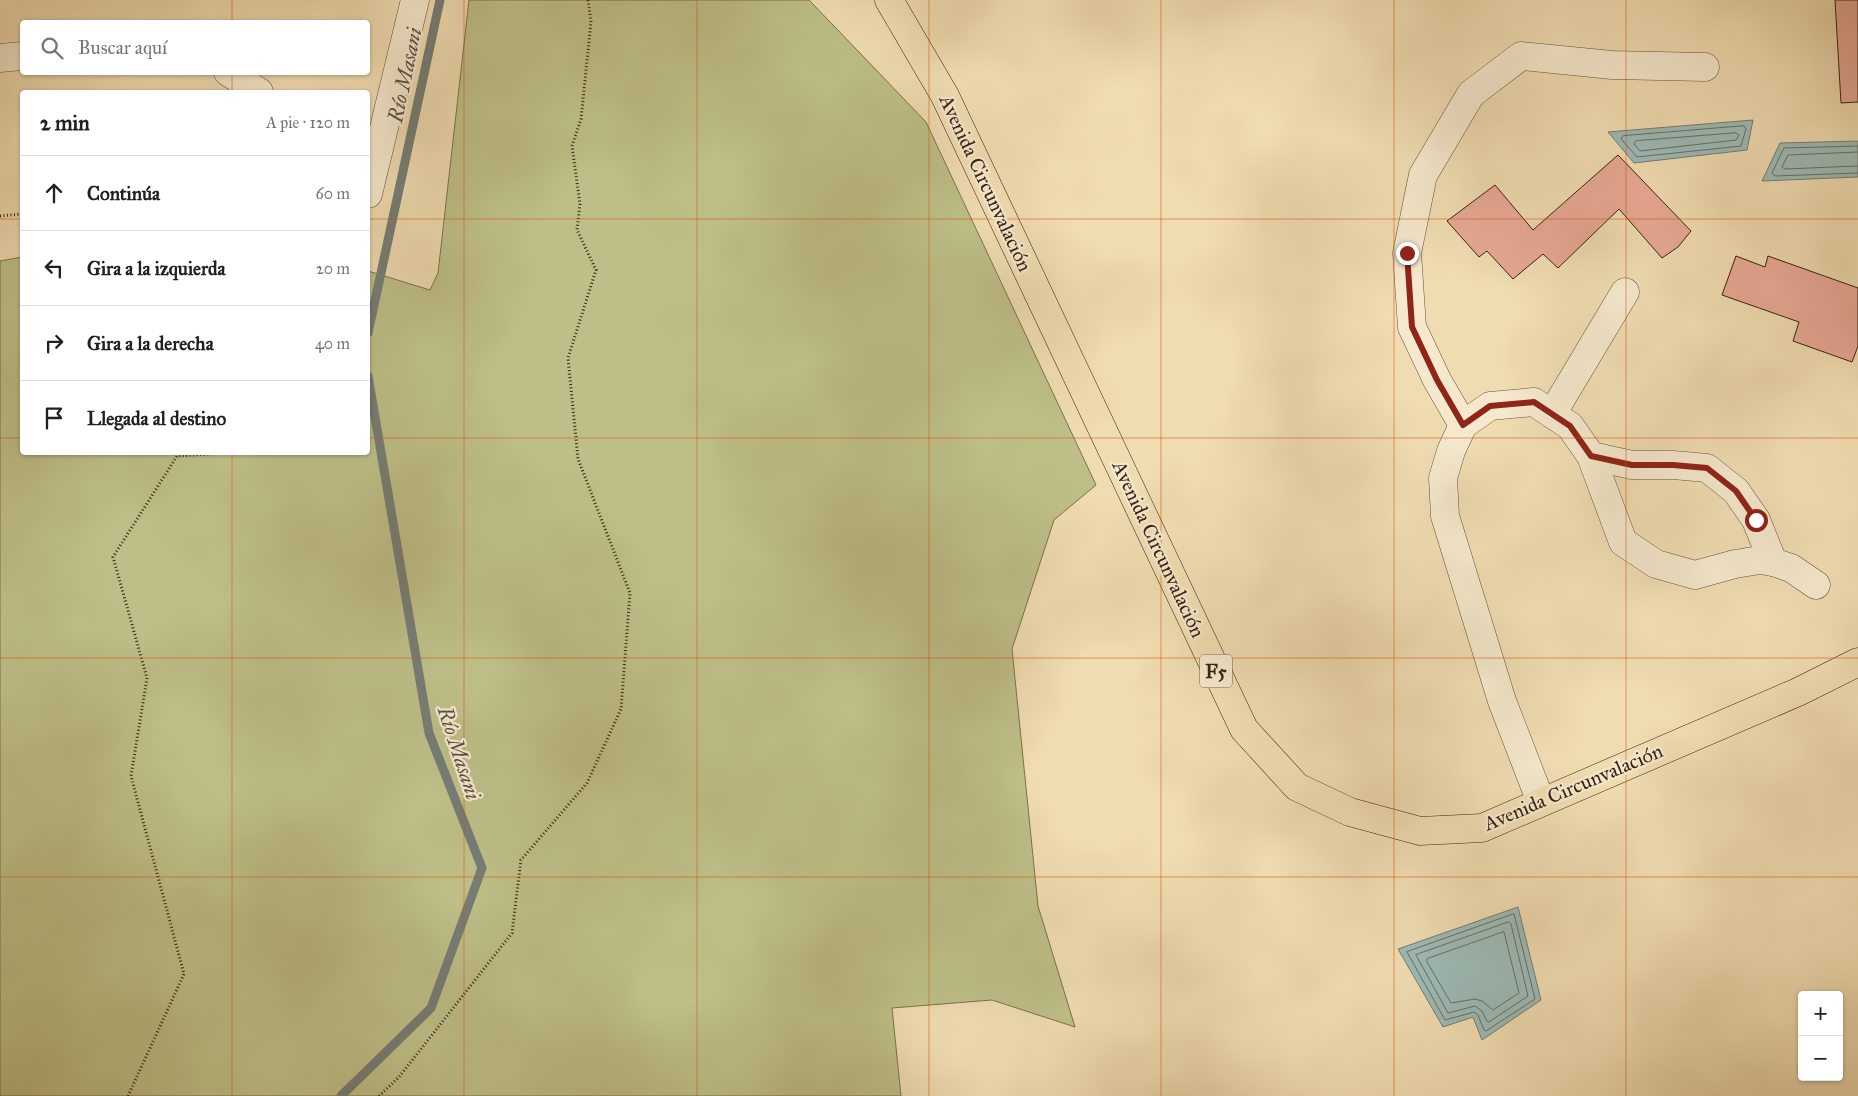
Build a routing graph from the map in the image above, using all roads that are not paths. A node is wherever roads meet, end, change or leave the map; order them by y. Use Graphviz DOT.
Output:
graph roads {
  1 [pos="416,0"];
  2 [pos="889,0"];
  3 [pos="20,56"];
  4 [pos="0,58"];
  5 [pos="1705,66"];
  6 [pos="233,75"];
  7 [pos="256,90"];
  8 [pos="370,186"];
  9 [pos="1625,292"];
  10 [pos="1552,414"];
  11 [pos="1463,425"];
  12 [pos="1591,456"];
  13 [pos="1773,562"];
  14 [pos="1816,585"];
  15 [pos="1858,662"];
  16 [pos="1541,802"];
  1 -- 8 [label="street"];
  2 -- 16 [label="highway, Avenida Circunvalación / F5"];
  3 -- 4 [label="street"];
  5 -- 11 [label="street"];
  6 -- 7 [label="street"];
  9 -- 10 [label="street"];
  10 -- 11 [label="street"];
  10 -- 12 [label="street"];
  11 -- 16 [label="street"];
  12 -- 13 [label="street"];
  12 -- 13 [label="street"];
  13 -- 14 [label="street"];
  15 -- 16 [label="highway, Avenida Circunvalación / F5"];
}
